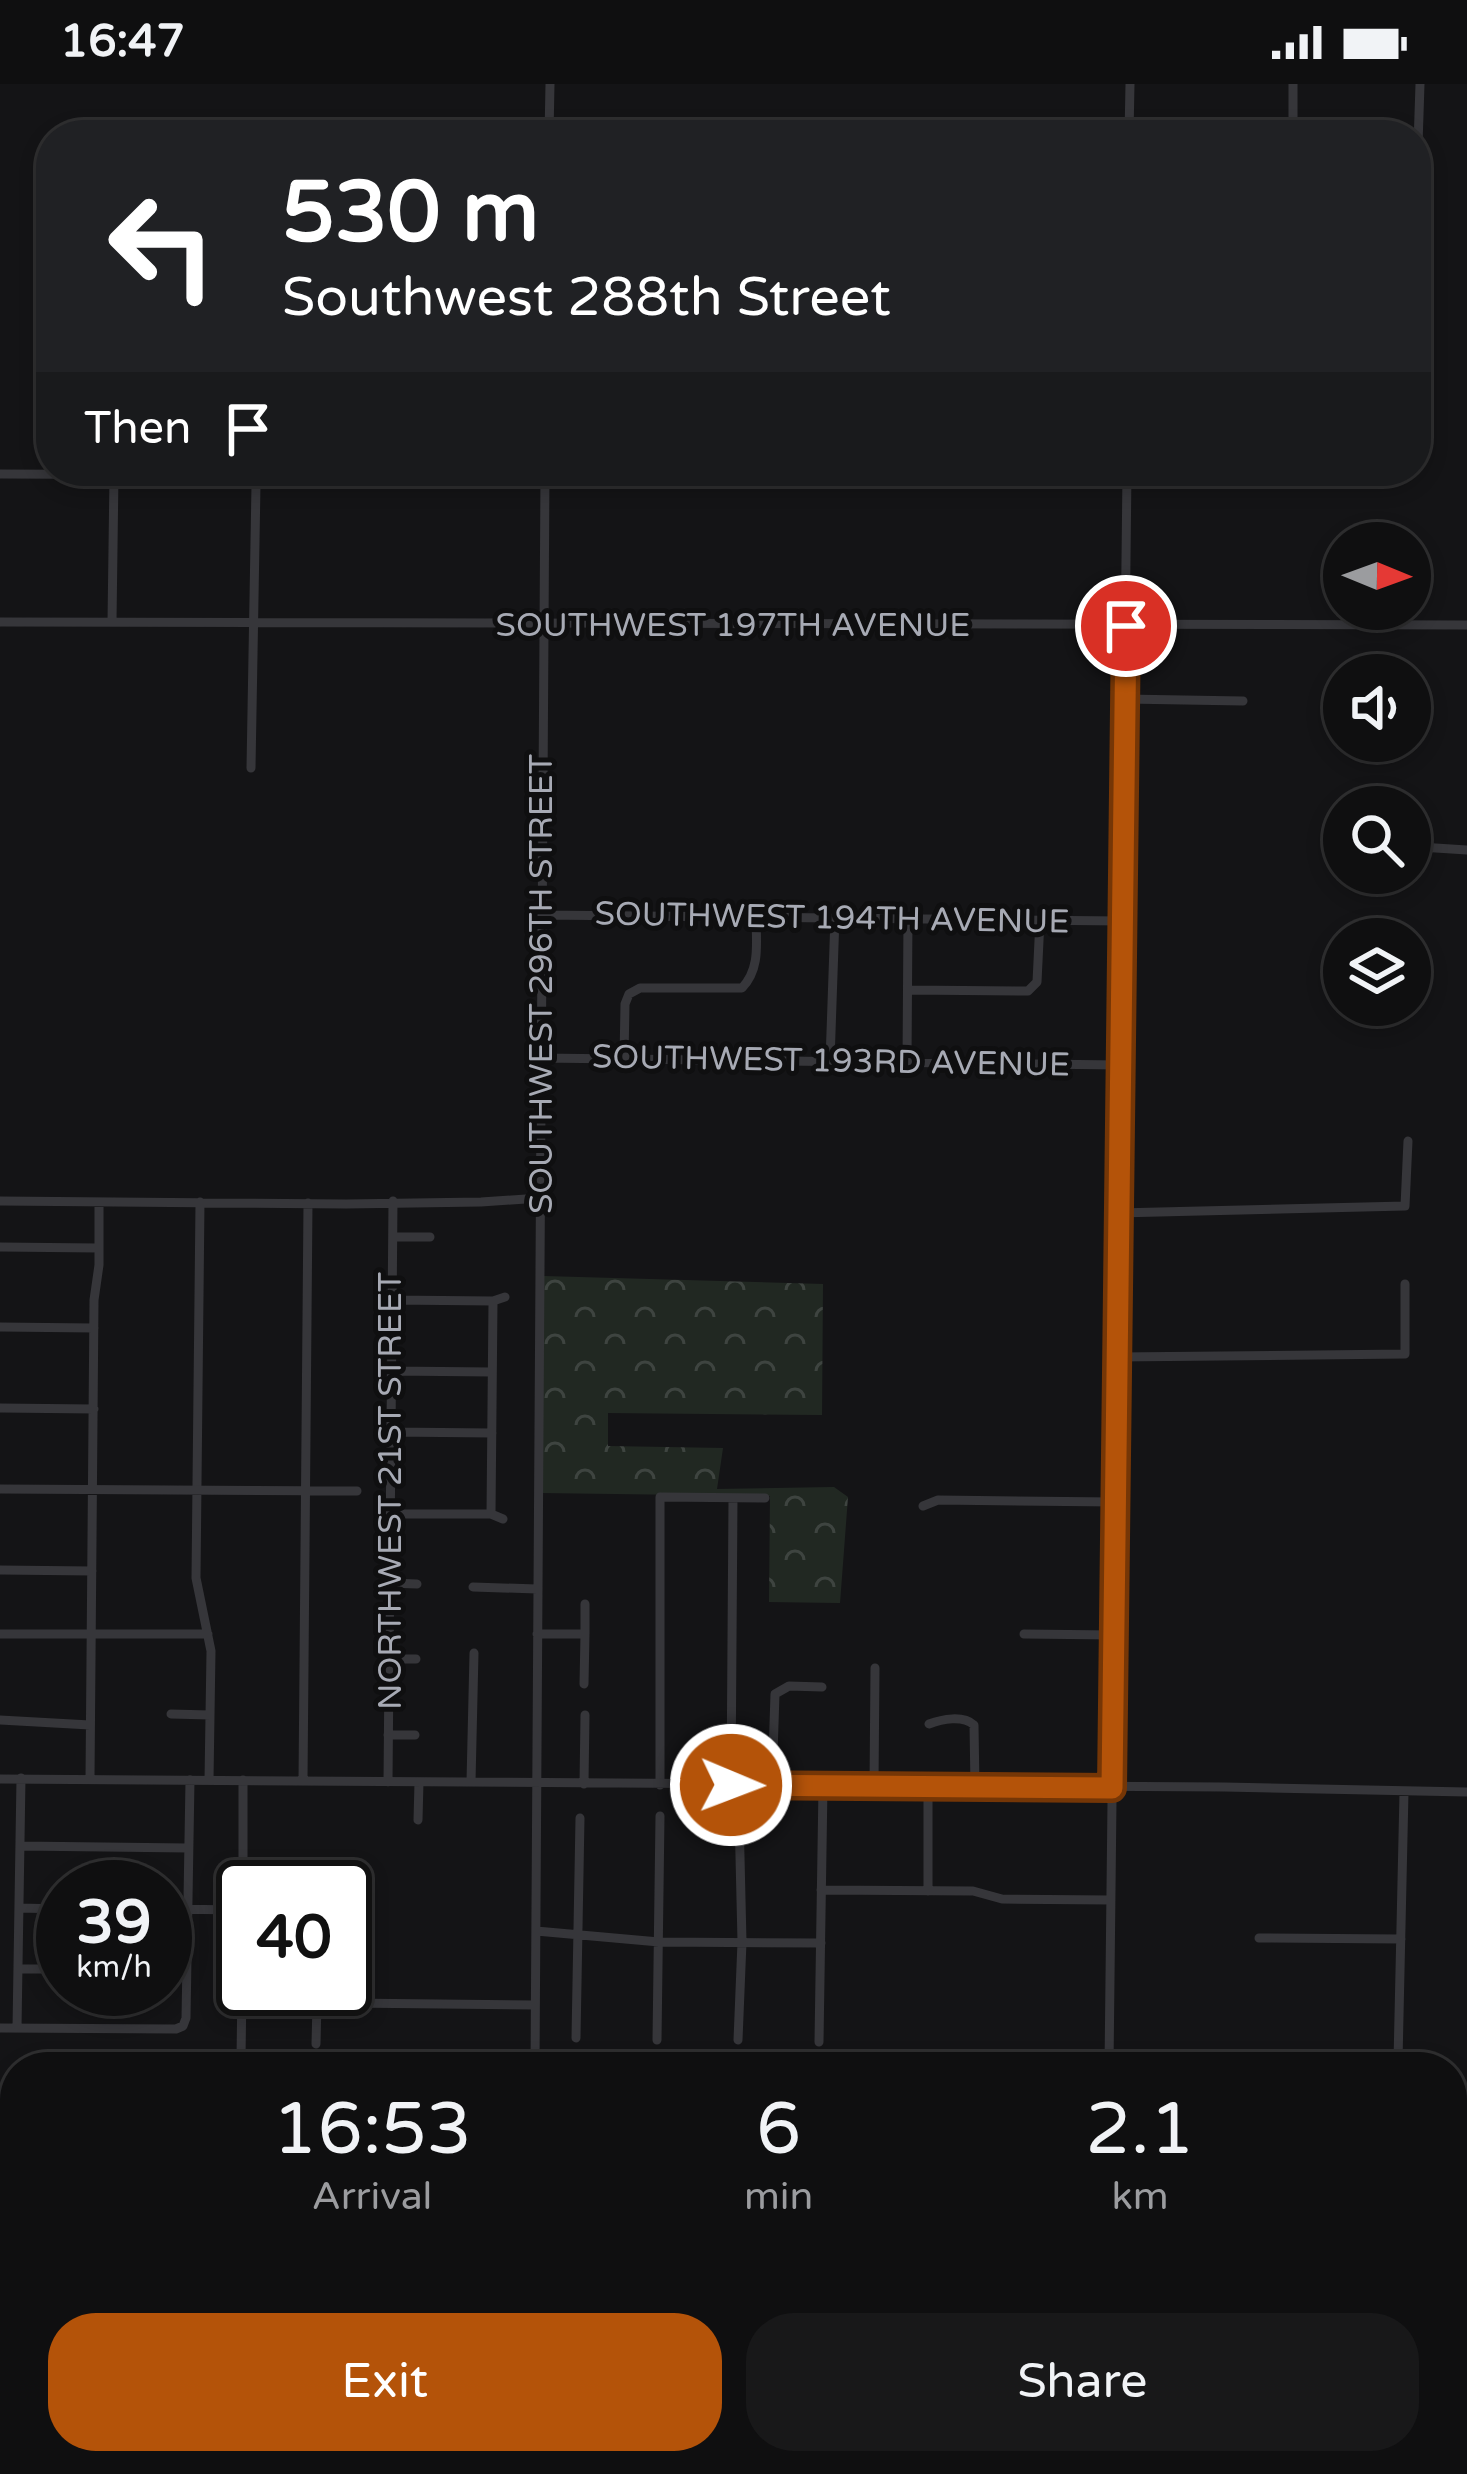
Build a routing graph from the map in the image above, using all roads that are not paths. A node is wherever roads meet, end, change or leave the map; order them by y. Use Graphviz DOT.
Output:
graph roads {
  1 [pos="550,84"];
  2 [pos="1130,84"];
  3 [pos="1293,84"];
  4 [pos="1420,84"];
  5 [pos="549,120"];
  6 [pos="1129,120"];
  7 [pos="1293,120"];
  8 [pos="1419,120"];
  9 [pos="0,474"];
  10 [pos="36,474"];
  11 [pos="114,486"];
  12 [pos="254,486"];
  13 [pos="545,486"];
  14 [pos="1127,486"];
  15 [pos="0,622"];
  16 [pos="112,622"];
  17 [pos="254,622"];
  18 [pos="544,625"];
  19 [pos="1467,625"];
  20 [pos="1126,626"];
  21 [pos="1125,699"];
  22 [pos="1243,700"];
  23 [pos="251,768"];
  24 [pos="1431,848"];
  25 [pos="1467,850"];
  26 [pos="542,915"];
  27 [pos="756,916"];
  28 [pos="835,917"];
  29 [pos="908,917"];
  30 [pos="1040,920"];
  31 [pos="1123,921"];
  32 [pos="908,990"];
  33 [pos="541,1058"];
  34 [pos="624,1058"];
  35 [pos="830,1061"];
  36 [pos="908,1062"];
  37 [pos="1120,1065"];
  38 [pos="1408,1141"];
  39 [pos="540,1198"];
  40 [pos="0,1202"];
  41 [pos="99,1202"];
  42 [pos="200,1202"];
  43 [pos="393,1202"];
  44 [pos="308,1203"];
  45 [pos="1118,1213"];
  46 [pos="393,1237"];
  47 [pos="430,1238"];
  48 [pos="0,1247"];
  49 [pos="98,1248"];
  50 [pos="1405,1284"];
  51 [pos="392,1300"];
  52 [pos="0,1328"];
  53 [pos="94,1328"];
  54 [pos="1117,1357"];
  55 [pos="391,1371"];
  56 [pos="492,1372"];
  57 [pos="0,1408"];
  58 [pos="94,1408"];
  59 [pos="391,1432"];
  60 [pos="492,1433"];
  61 [pos="0,1489"];
  62 [pos="93,1489"];
  63 [pos="197,1490"];
  64 [pos="304,1490"];
  65 [pos="357,1491"];
  66 [pos="733,1498"];
  67 [pos="765,1498"];
  68 [pos="1115,1502"];
  69 [pos="923,1506"];
  70 [pos="390,1514"];
  71 [pos="491,1514"];
  72 [pos="503,1519"];
  73 [pos="0,1570"];
  74 [pos="92,1570"];
  75 [pos="389,1583"];
  76 [pos="417,1583"];
  77 [pos="473,1587"];
  78 [pos="537,1589"];
  79 [pos="585,1604"];
  80 [pos="91,1633"];
  81 [pos="0,1634"];
  82 [pos="208,1634"];
  83 [pos="537,1634"];
  84 [pos="585,1634"];
  85 [pos="1024,1634"];
  86 [pos="1114,1635"];
  87 [pos="474,1652"];
  88 [pos="389,1659"];
  89 [pos="416,1659"];
  90 [pos="875,1668"];
  91 [pos="584,1684"];
  92 [pos="822,1687"];
  93 [pos="171,1714"];
  94 [pos="210,1715"];
  95 [pos="585,1715"];
  96 [pos="0,1720"];
  97 [pos="929,1724"];
  98 [pos="90,1725"];
  99 [pos="388,1735"];
  100 [pos="415,1735"];
  101 [pos="20,1778"];
  102 [pos="0,1779"];
  103 [pos="90,1779"];
  104 [pos="190,1780"];
  105 [pos="209,1780"];
  106 [pos="243,1780"];
  107 [pos="303,1781"];
  108 [pos="388,1781"];
  109 [pos="419,1782"];
  110 [pos="471,1782"];
  111 [pos="537,1783"];
  112 [pos="584,1784"];
  113 [pos="659,1784"];
  114 [pos="731,1785"];
  115 [pos="772,1785"];
  116 [pos="823,1786"];
  117 [pos="874,1786"];
  118 [pos="928,1787"];
  119 [pos="975,1787"];
  120 [pos="1112,1788"];
  121 [pos="1404,1792"];
  122 [pos="1467,1792"];
  123 [pos="740,1814"];
  124 [pos="660,1816"];
  125 [pos="580,1818"];
  126 [pos="418,1820"];
  127 [pos="20,1846"];
  128 [pos="188,1848"];
  129 [pos="188,1860"];
  130 [pos="243,1860"];
  131 [pos="821,1890"];
  132 [pos="928,1891"];
  133 [pos="1111,1900"];
  134 [pos="19,1908"];
  135 [pos="36,1908"];
  136 [pos="536,1931"];
  137 [pos="576,1934"];
  138 [pos="1259,1938"];
  139 [pos="1401,1939"];
  140 [pos="659,1942"];
  141 [pos="742,1942"];
  142 [pos="821,1943"];
  143 [pos="18,1969"];
  144 [pos="36,1969"];
  145 [pos="372,2003"];
  146 [pos="535,2006"];
  147 [pos="186,2016"];
  148 [pos="242,2016"];
  149 [pos="317,2016"];
  150 [pos="0,2028"];
  151 [pos="17,2028"];
  152 [pos="576,2038"];
  153 [pos="657,2040"];
  154 [pos="738,2040"];
  155 [pos="819,2042"];
  156 [pos="316,2044"];
  157 [pos="241,2052"];
  158 [pos="535,2052"];
  159 [pos="1109,2052"];
  160 [pos="1398,2052"];
  1 -- 5 [label="street"];
  2 -- 6 [label="street"];
  3 -- 7 [label="street"];
  4 -- 8 [label="street"];
  9 -- 10 [label="street"];
  11 -- 16 [label="street"];
  12 -- 17 [label="street"];
  13 -- 18 [label="street, SOUTHWEST 296TH STREET"];
  14 -- 20 [label="street"];
  15 -- 16 [label="street, SOUTHWEST 197TH AVENUE"];
  16 -- 17 [label="street, SOUTHWEST 197TH AVENUE"];
  17 -- 18 [label="street, SOUTHWEST 197TH AVENUE"];
  17 -- 23 [label="street"];
  18 -- 20 [label="street, SOUTHWEST 197TH AVENUE"];
  18 -- 26 [label="street, SOUTHWEST 296TH STREET"];
  19 -- 20 [label="street, SOUTHWEST 197TH AVENUE"];
  20 -- 21 [label="street"];
  21 -- 22 [label="street"];
  21 -- 31 [label="street"];
  24 -- 25 [label="street"];
  26 -- 27 [label="street, SOUTHWEST 194TH AVENUE"];
  26 -- 33 [label="street, SOUTHWEST 296TH STREET"];
  27 -- 28 [label="street, SOUTHWEST 194TH AVENUE"];
  27 -- 34 [label="street"];
  28 -- 29 [label="street, SOUTHWEST 194TH AVENUE"];
  28 -- 35 [label="street"];
  29 -- 30 [label="street, SOUTHWEST 194TH AVENUE"];
  29 -- 32 [label="street"];
  30 -- 31 [label="street, SOUTHWEST 194TH AVENUE"];
  30 -- 32 [label="street"];
  31 -- 37 [label="street"];
  32 -- 36 [label="street"];
  33 -- 34 [label="street, SOUTHWEST 193RD AVENUE"];
  33 -- 39 [label="street, SOUTHWEST 296TH STREET"];
  34 -- 35 [label="street, SOUTHWEST 193RD AVENUE"];
  35 -- 36 [label="street, SOUTHWEST 193RD AVENUE"];
  36 -- 37 [label="street, SOUTHWEST 193RD AVENUE"];
  37 -- 45 [label="street"];
  38 -- 45 [label="street"];
  39 -- 43 [label="street"];
  39 -- 78 [label="street, SOUTHWEST 296TH STREET"];
  40 -- 41 [label="street"];
  41 -- 42 [label="street"];
  41 -- 49 [label="street"];
  42 -- 44 [label="street"];
  42 -- 63 [label="street"];
  43 -- 44 [label="street"];
  43 -- 46 [label="street, NORTHWEST 21ST STREET"];
  44 -- 64 [label="street"];
  45 -- 54 [label="street"];
  46 -- 47 [label="street"];
  46 -- 51 [label="street, NORTHWEST 21ST STREET"];
  48 -- 49 [label="street"];
  49 -- 53 [label="street"];
  50 -- 54 [label="street"];
  51 -- 55 [label="street, NORTHWEST 21ST STREET"];
  51 -- 56 [label="street"];
  52 -- 53 [label="street"];
  53 -- 58 [label="street"];
  54 -- 68 [label="street"];
  55 -- 56 [label="street"];
  55 -- 59 [label="street, NORTHWEST 21ST STREET"];
  56 -- 60 [label="street"];
  57 -- 58 [label="street"];
  58 -- 62 [label="street"];
  59 -- 60 [label="street"];
  59 -- 70 [label="street, NORTHWEST 21ST STREET"];
  60 -- 71 [label="street"];
  61 -- 62 [label="street"];
  62 -- 63 [label="street"];
  62 -- 74 [label="street"];
  63 -- 64 [label="street"];
  63 -- 82 [label="street"];
  64 -- 65 [label="street"];
  64 -- 107 [label="street"];
  66 -- 67 [label="street"];
  66 -- 113 [label="street"];
  66 -- 114 [label="street"];
  68 -- 69 [label="street"];
  68 -- 86 [label="street"];
  70 -- 71 [label="street"];
  70 -- 75 [label="street, NORTHWEST 21ST STREET"];
  71 -- 72 [label="street"];
  73 -- 74 [label="street"];
  74 -- 80 [label="street"];
  75 -- 76 [label="street"];
  75 -- 88 [label="street, NORTHWEST 21ST STREET"];
  77 -- 78 [label="street"];
  78 -- 83 [label="street, SOUTHWEST 296TH STREET"];
  79 -- 84 [label="street"];
  80 -- 81 [label="street"];
  80 -- 82 [label="street"];
  80 -- 98 [label="street"];
  82 -- 94 [label="street"];
  83 -- 84 [label="street"];
  83 -- 111 [label="street, SOUTHWEST 296TH STREET"];
  84 -- 91 [label="street"];
  85 -- 86 [label="street"];
  86 -- 120 [label="street"];
  87 -- 110 [label="street"];
  88 -- 89 [label="street"];
  88 -- 99 [label="street, NORTHWEST 21ST STREET"];
  90 -- 117 [label="street"];
  92 -- 115 [label="street"];
  93 -- 94 [label="street"];
  94 -- 105 [label="street"];
  95 -- 112 [label="street"];
  96 -- 98 [label="street"];
  97 -- 119 [label="street"];
  98 -- 103 [label="street"];
  99 -- 100 [label="street"];
  99 -- 108 [label="street, NORTHWEST 21ST STREET"];
  101 -- 102 [label="street"];
  101 -- 103 [label="street"];
  101 -- 127 [label="street"];
  103 -- 104 [label="street"];
  104 -- 105 [label="street"];
  104 -- 128 [label="street"];
  105 -- 106 [label="street"];
  106 -- 107 [label="street"];
  106 -- 130 [label="street"];
  107 -- 108 [label="street"];
  108 -- 109 [label="street"];
  109 -- 110 [label="street"];
  109 -- 126 [label="street"];
  110 -- 111 [label="street"];
  111 -- 112 [label="street"];
  111 -- 136 [label="street, SOUTHWEST 296TH STREET"];
  112 -- 113 [label="street"];
  113 -- 114 [label="street"];
  114 -- 115 [label="street"];
  115 -- 116 [label="street"];
  116 -- 117 [label="street"];
  116 -- 131 [label="street"];
  117 -- 118 [label="street"];
  118 -- 119 [label="street"];
  118 -- 132 [label="street"];
  119 -- 120 [label="street"];
  120 -- 121 [label="street"];
  120 -- 133 [label="street"];
  121 -- 122 [label="street"];
  121 -- 139 [label="street"];
  123 -- 141 [label="street"];
  124 -- 140 [label="street"];
  125 -- 137 [label="street"];
  127 -- 128 [label="street"];
  127 -- 134 [label="street"];
  128 -- 129 [label="street"];
  131 -- 132 [label="street"];
  131 -- 142 [label="street"];
  132 -- 133 [label="street"];
  133 -- 159 [label="street"];
  134 -- 135 [label="street"];
  134 -- 143 [label="street"];
  136 -- 137 [label="street"];
  136 -- 146 [label="street"];
  137 -- 140 [label="street"];
  137 -- 152 [label="street"];
  138 -- 139 [label="street"];
  139 -- 160 [label="street"];
  140 -- 141 [label="street"];
  140 -- 153 [label="street"];
  141 -- 142 [label="street"];
  141 -- 154 [label="street"];
  142 -- 155 [label="street"];
  143 -- 144 [label="street"];
  143 -- 151 [label="street"];
  145 -- 146 [label="street"];
  146 -- 158 [label="street"];
  147 -- 151 [label="street"];
  148 -- 157 [label="street"];
  149 -- 156 [label="street"];
  150 -- 151 [label="street"];
}
